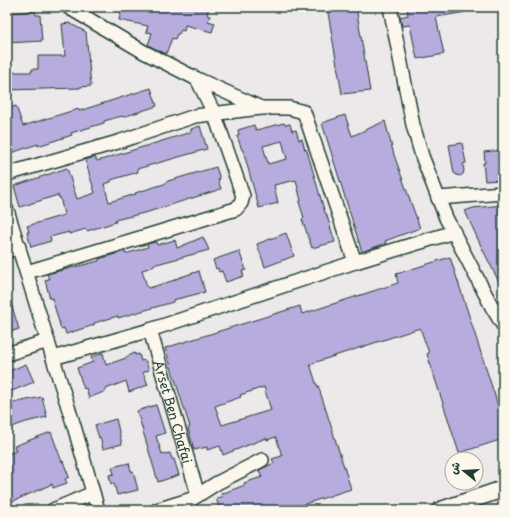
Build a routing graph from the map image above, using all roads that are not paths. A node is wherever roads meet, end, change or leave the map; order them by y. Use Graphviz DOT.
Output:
graph roads {
  1 [pos="68,7"];
  2 [pos="390,7"];
  3 [pos="197,79"];
  4 [pos="261,108"];
  5 [pos="214,114"];
  6 [pos="7,174"];
  7 [pos="503,193"];
  8 [pos="438,198"];
  9 [pos="7,210"];
  10 [pos="454,232"];
  11 [pos="13,249"];
  12 [pos="355,262"];
  13 [pos="27,272"];
  14 [pos="497,306"];
  15 [pos="503,325"];
  16 [pos="150,330"];
  17 [pos="48,341"];
  18 [pos="7,354"];
  19 [pos="53,358"];
  20 [pos="262,460"];
  21 [pos="503,489"];
  22 [pos="92,493"];
  23 [pos="198,495"];
  24 [pos="53,510"];
  25 [pos="98,510"];
  26 [pos="157,510"];
  27 [pos="441,510"];
  1 -- 3 [label="street"];
  2 -- 8 [label="street"];
  3 -- 4 [label="street"];
  3 -- 5 [label="street"];
  4 -- 5 [label="street"];
  4 -- 12 [label="street"];
  5 -- 6 [label="street"];
  5 -- 13 [label="street"];
  7 -- 8 [label="street"];
  8 -- 10 [label="street"];
  9 -- 11 [label="street"];
  10 -- 12 [label="street"];
  10 -- 14 [label="street"];
  11 -- 13 [label="street"];
  12 -- 16 [label="street"];
  13 -- 17 [label="street"];
  14 -- 15 [label="street"];
  16 -- 19 [label="street"];
  16 -- 23 [label="street, Arset Ben Chafai"];
  17 -- 18 [label="street"];
  17 -- 19 [label="street"];
  19 -- 22 [label="street"];
  20 -- 23 [label="street"];
  21 -- 27 [label="main road"];
  22 -- 24 [label="street"];
  22 -- 25 [label="street"];
  23 -- 26 [label="street"];
}
